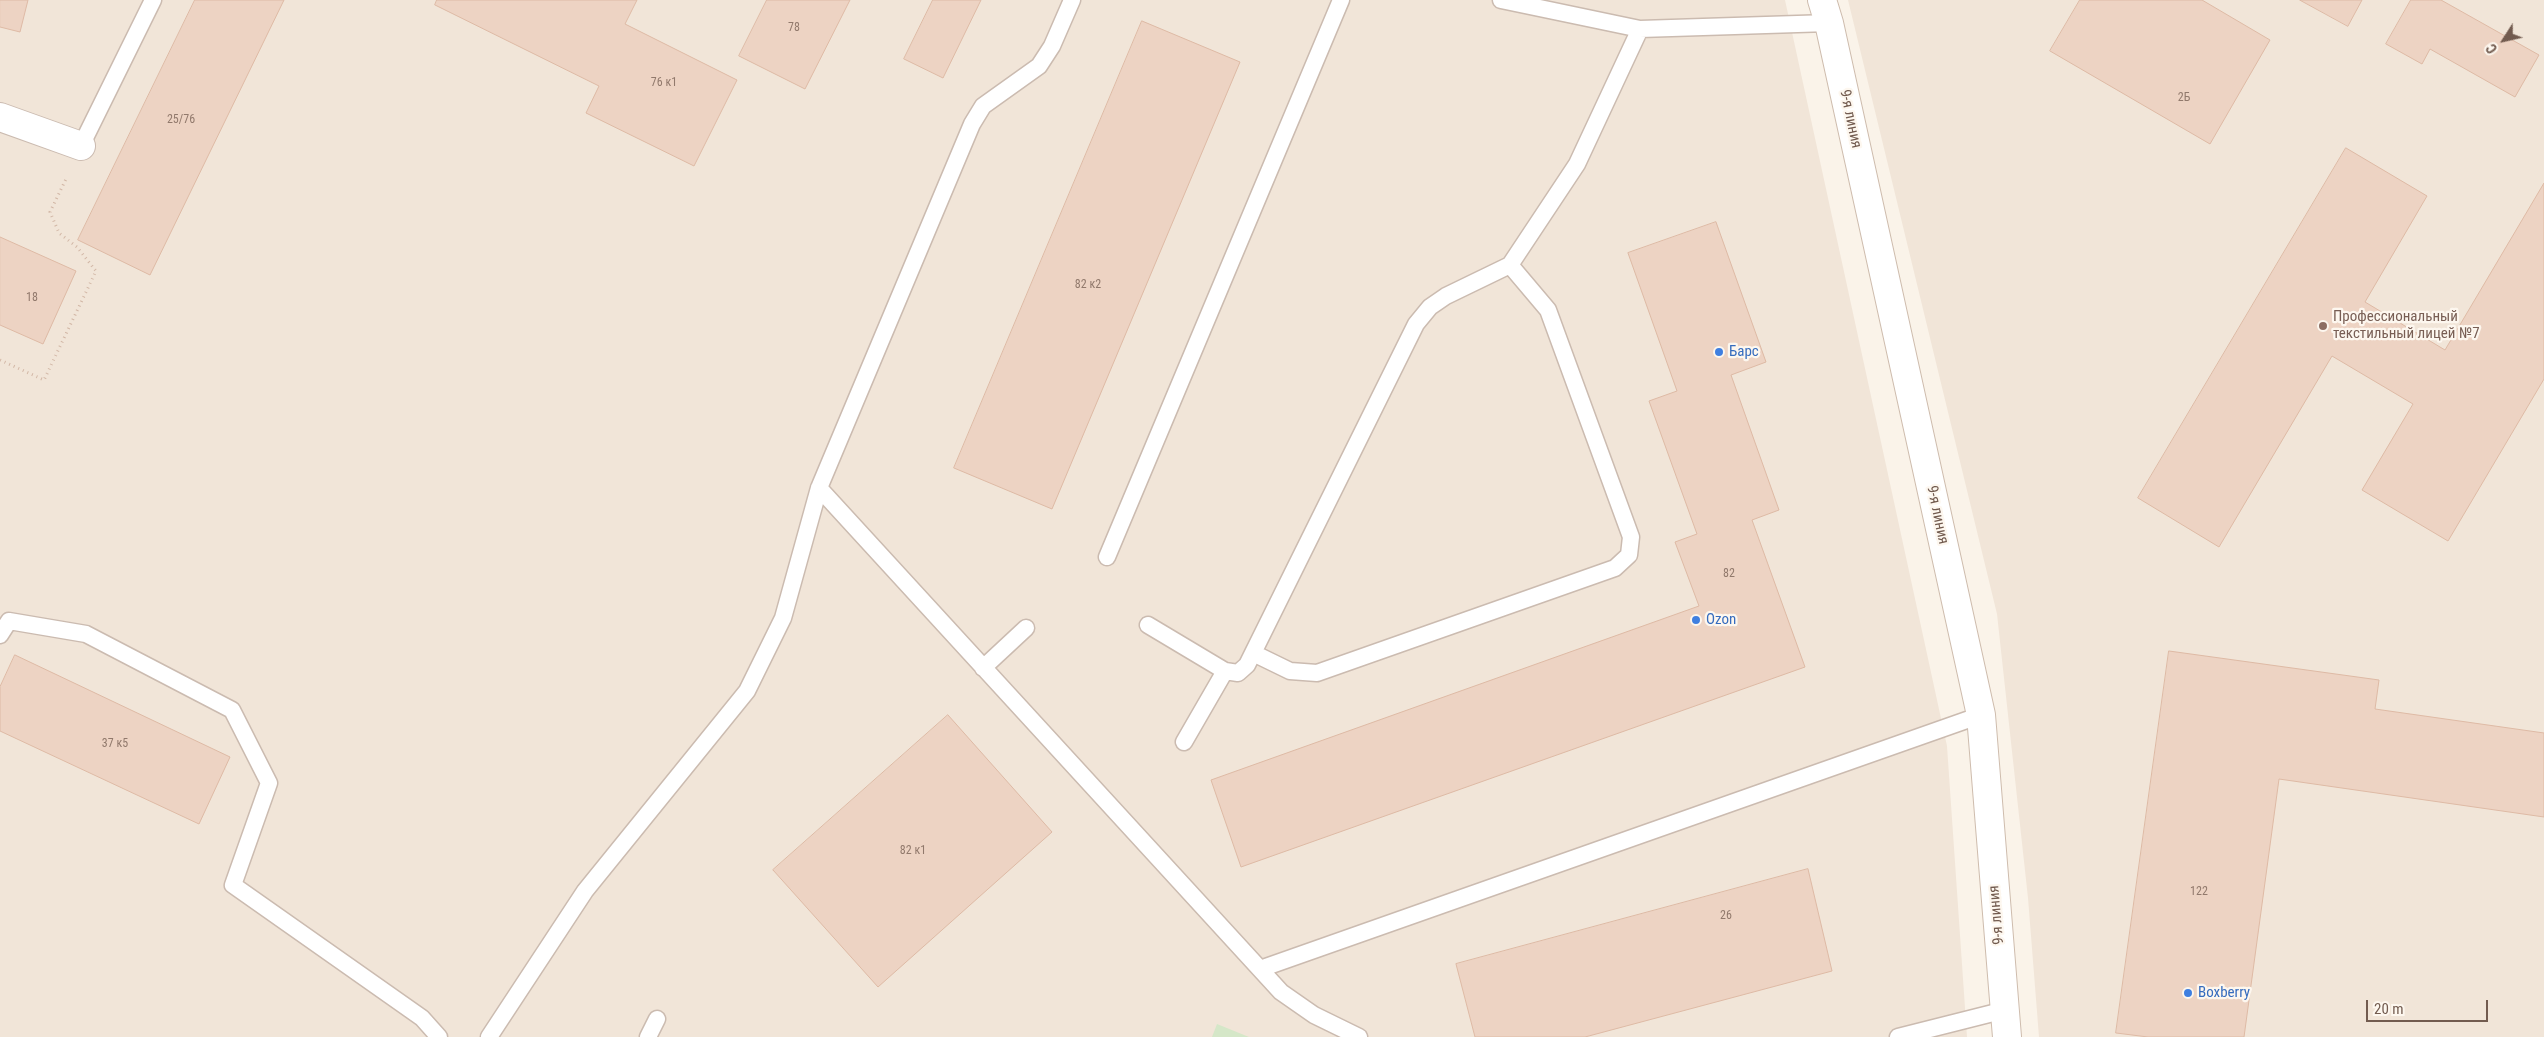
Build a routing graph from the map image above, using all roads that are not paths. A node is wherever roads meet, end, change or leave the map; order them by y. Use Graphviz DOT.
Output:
graph roads {
  1 [pos="153,0"];
  2 [pos="1072,0"];
  3 [pos="1341,0"];
  4 [pos="1501,0"];
  5 [pos="1826,11"];
  6 [pos="1640,28"];
  7 [pos="0,117"];
  8 [pos="81,146"];
  9 [pos="1510,265"];
  10 [pos="818,488"];
  11 [pos="1107,557"];
  12 [pos="1148,625"];
  13 [pos="1026,628"];
  14 [pos="0,635"];
  15 [pos="1253,653"];
  16 [pos="983,668"];
  17 [pos="1225,671"];
  18 [pos="1982,715"];
  19 [pos="1184,742"];
  20 [pos="1260,969"];
  21 [pos="2005,1010"];
  22 [pos="657,1019"];
  23 [pos="440,1037"];
  24 [pos="489,1037"];
  25 [pos="648,1037"];
  26 [pos="1359,1037"];
  27 [pos="1898,1037"];
  28 [pos="2008,1037"];
  1 -- 8 [label="lane"];
  2 -- 10 [label="lane"];
  3 -- 11 [label="lane"];
  4 -- 6 [label="lane"];
  5 -- 6 [label="lane"];
  5 -- 18 [label="street, 9-я линия"];
  6 -- 9 [label="lane"];
  7 -- 8 [label="street"];
  9 -- 15 [label="lane"];
  9 -- 15 [label="lane"];
  10 -- 16 [label="lane"];
  10 -- 24 [label="lane"];
  12 -- 17 [label="lane"];
  13 -- 16 [label="lane"];
  14 -- 23 [label="lane"];
  15 -- 17 [label="lane"];
  16 -- 20 [label="lane"];
  17 -- 19 [label="lane"];
  18 -- 20 [label="lane"];
  18 -- 21 [label="street, 9-я линия"];
  20 -- 26 [label="lane"];
  21 -- 27 [label="lane"];
  21 -- 28 [label="street, 9-я линия"];
  22 -- 25 [label="lane"];
}
